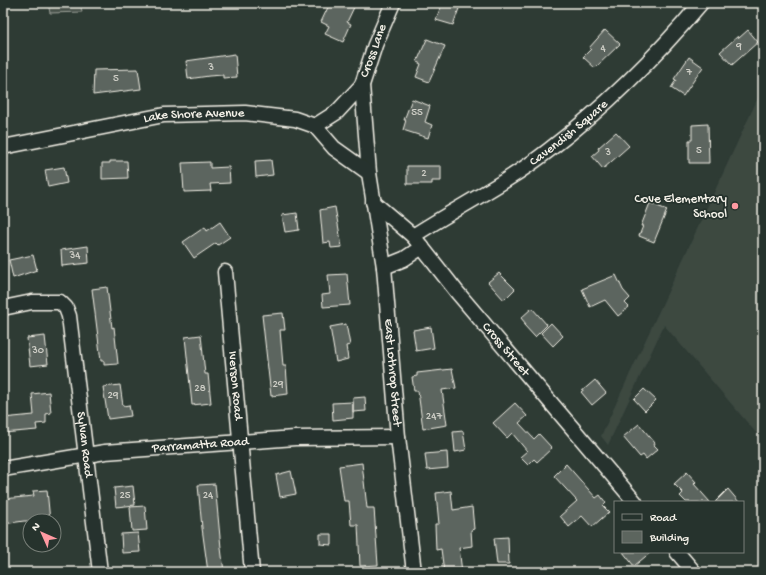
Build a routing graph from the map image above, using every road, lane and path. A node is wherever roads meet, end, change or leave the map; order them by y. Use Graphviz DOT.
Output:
graph roads {
  1 [pos="393,3"];
  2 [pos="701,3"];
  3 [pos="362,85"];
  4 [pos="315,126"];
  5 [pos="3,147"];
  6 [pos="369,173"];
  7 [pos="373,202"];
  8 [pos="413,236"];
  9 [pos="422,247"];
  10 [pos="384,268"];
  11 [pos="225,272"];
  12 [pos="3,308"];
  13 [pos="398,437"];
  14 [pos="241,442"];
  15 [pos="85,455"];
  16 [pos="3,469"];
  17 [pos="634,501"];
  18 [pos="678,553"];
  19 [pos="100,572"];
  20 [pos="252,572"];
  21 [pos="414,572"];
  22 [pos="694,572"];
  1 -- 3 [label="street, Cross Lane"];
  2 -- 8 [label="street, Cavendish Square"];
  3 -- 4 [label="street"];
  3 -- 6 [label="street, Cross Lane"];
  4 -- 5 [label="street, Lake Shore Avenue"];
  4 -- 6 [label="street, Lake Shore Avenue"];
  6 -- 7 [label="street, East Lothrop Street"];
  7 -- 8 [label="street, Cross Street"];
  7 -- 10 [label="street, East Lothrop Street"];
  8 -- 9 [label="street, Cross Street"];
  9 -- 10 [label="street"];
  9 -- 17 [label="street, Cross Street"];
  10 -- 13 [label="street, East Lothrop Street"];
  11 -- 14 [label="street, Iverson Road"];
  12 -- 15 [label="street, Sylvan Road"];
  13 -- 14 [label="street, Parramatta Road"];
  13 -- 21 [label="street, East Lothrop Street"];
  14 -- 15 [label="street, Parramatta Road"];
  14 -- 20 [label="street, Iverson Road"];
  15 -- 16 [label="street, Parramatta Road"];
  15 -- 19 [label="street, Sylvan Road"];
  18 -- 22 [label="street"];
}
